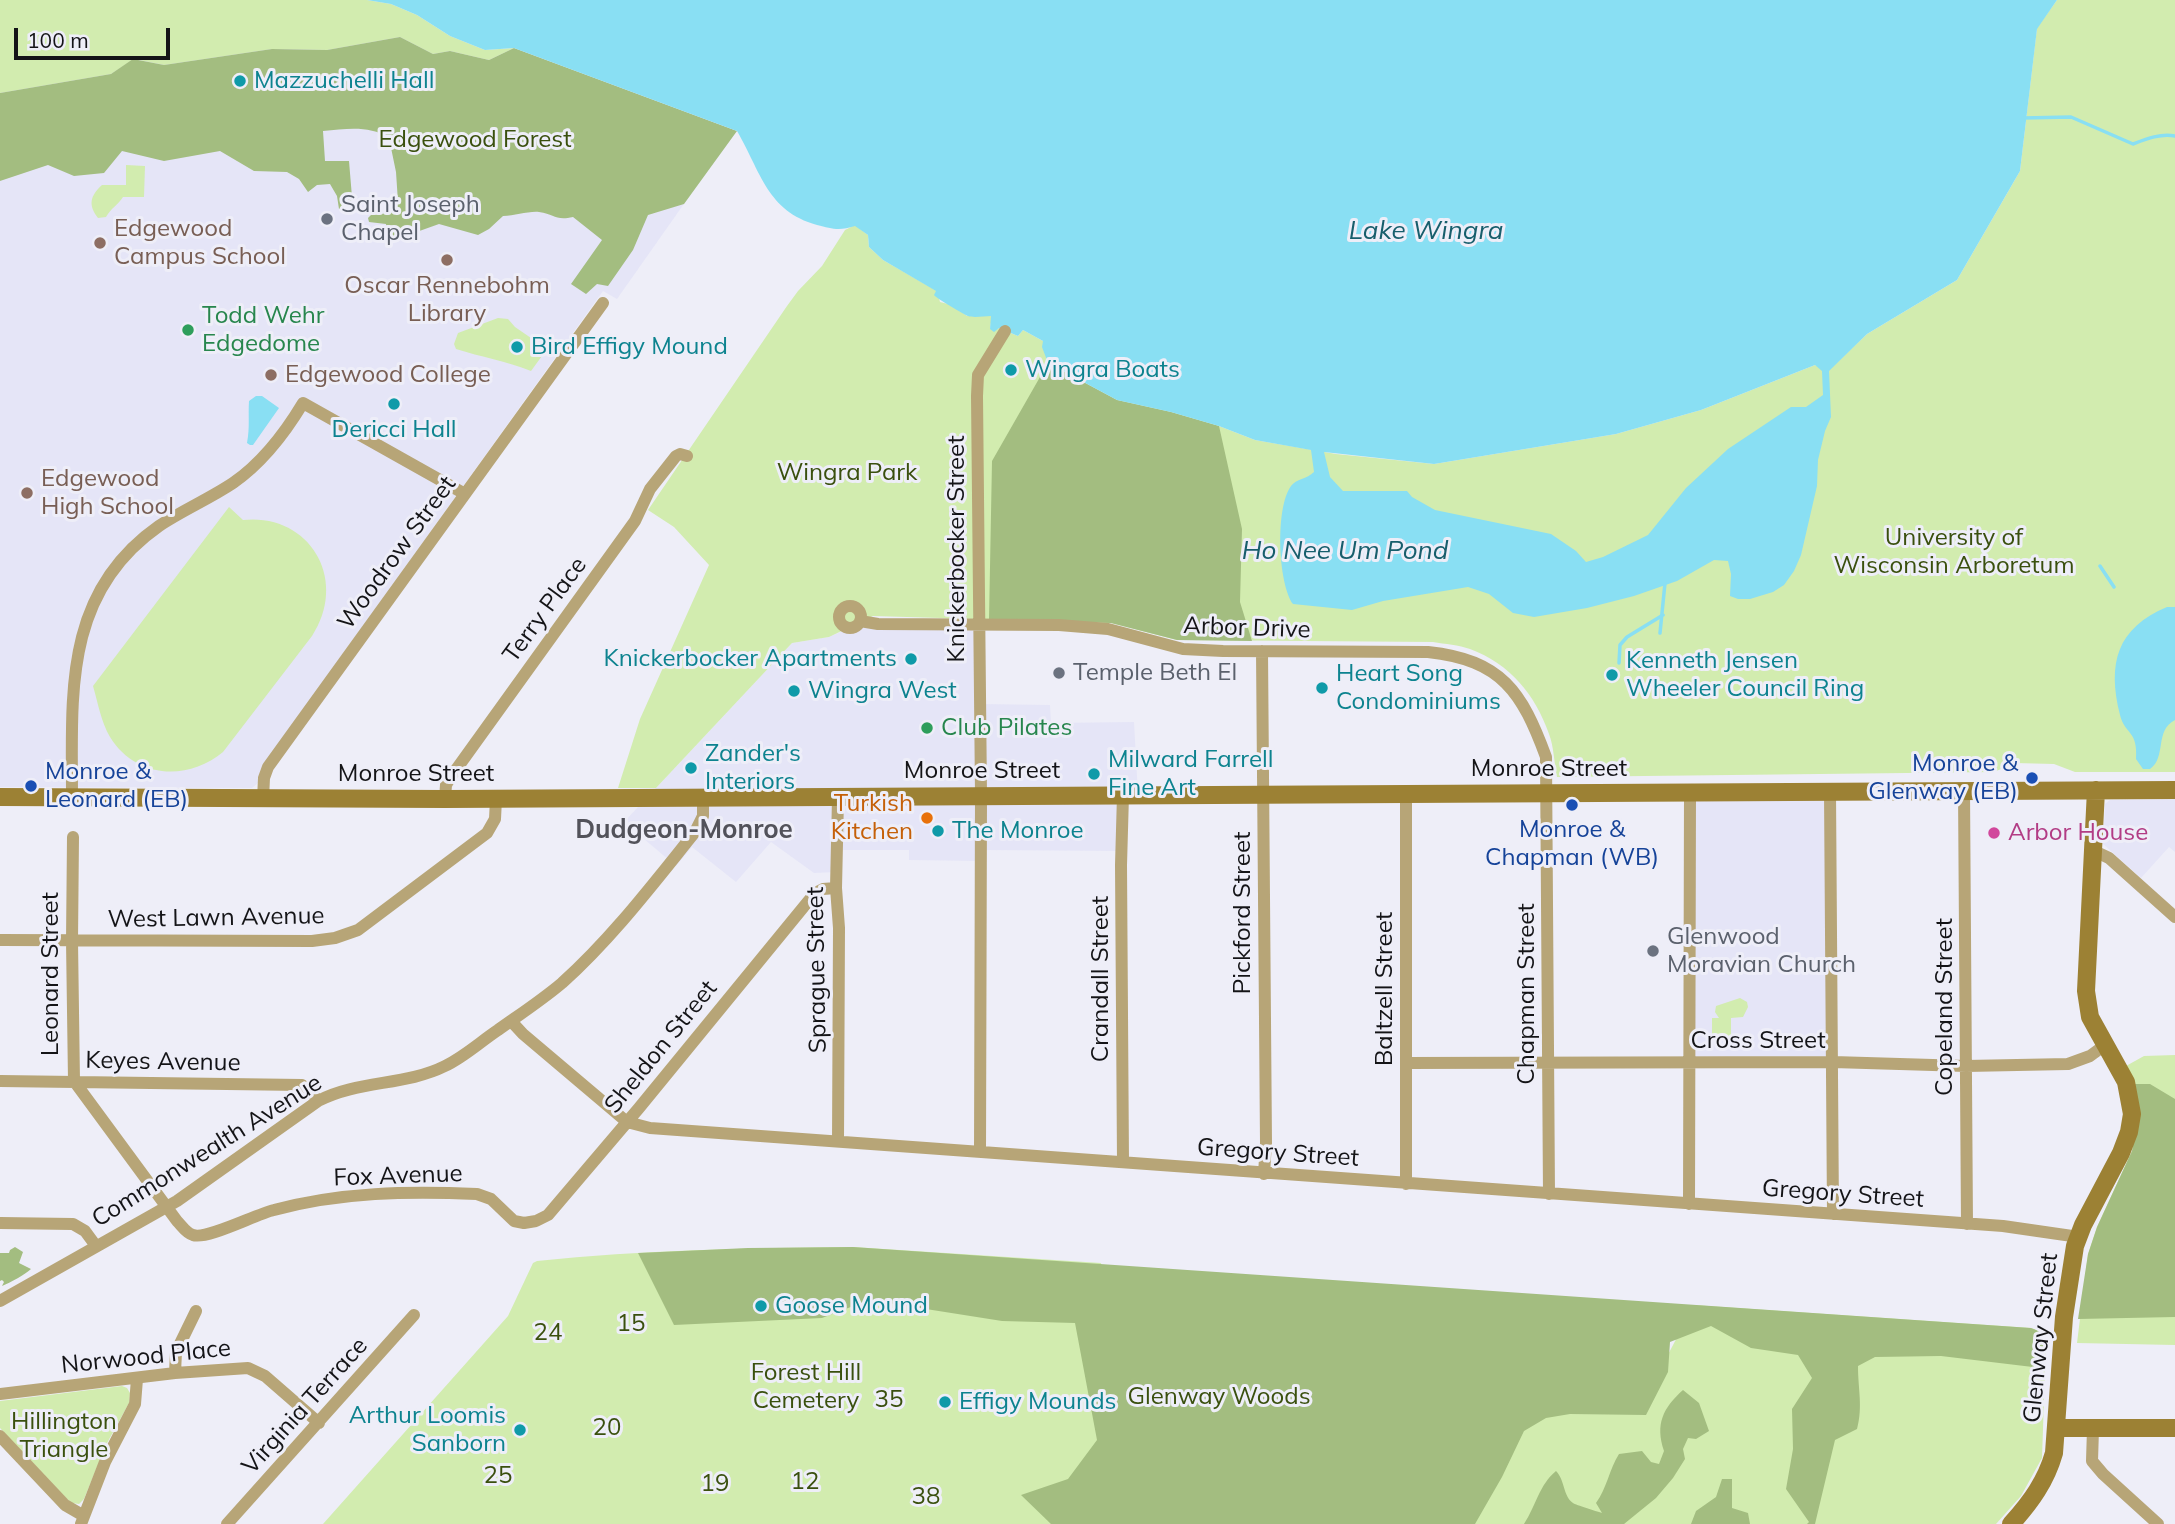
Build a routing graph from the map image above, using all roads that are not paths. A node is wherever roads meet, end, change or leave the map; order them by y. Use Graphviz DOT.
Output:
graph roads {
  1 [pos="603,303"];
  2 [pos="1005,331"];
  3 [pos="687,456"];
  4 [pos="466,494"];
  5 [pos="860,621"];
  6 [pos="978,625"];
  7 [pos="1262,651"];
  8 [pos="1964,790"];
  9 [pos="2096,790"];
  10 [pos="2175,790"];
  11 [pos="1690,792"];
  12 [pos="1830,792"];
  13 [pos="1264,794"];
  14 [pos="1406,794"];
  15 [pos="1547,794"];
  16 [pos="981,795"];
  17 [pos="1123,795"];
  18 [pos="0,797"];
  19 [pos="72,797"];
  20 [pos="838,797"];
  21 [pos="703,798"];
  22 [pos="263,799"];
  23 [pos="445,799"];
  24 [pos="496,799"];
  25 [pos="73,837"];
  26 [pos="2092,850"];
  27 [pos="836,888"];
  28 [pos="2175,917"];
  29 [pos="0,940"];
  30 [pos="72,941"];
  31 [pos="511,1021"];
  32 [pos="2105,1045"];
  33 [pos="1548,1062"];
  34 [pos="1833,1062"];
  35 [pos="1406,1063"];
  36 [pos="1690,1063"];
  37 [pos="1966,1066"];
  38 [pos="0,1080"];
  39 [pos="74,1081"];
  40 [pos="318,1101"];
  41 [pos="627,1122"];
  42 [pos="838,1141"];
  43 [pos="980,1152"];
  44 [pos="1123,1162"];
  45 [pos="1264,1174"];
  46 [pos="1406,1184"];
  47 [pos="1549,1194"];
  48 [pos="1689,1203"];
  49 [pos="167,1206"];
  50 [pos="1833,1214"];
  51 [pos="514,1221"];
  52 [pos="0,1223"];
  53 [pos="1967,1224"];
  54 [pos="2079,1237"];
  55 [pos="96,1246"];
  56 [pos="0,1301"];
  57 [pos="196,1311"];
  58 [pos="414,1315"];
  59 [pos="175,1373"];
  60 [pos="137,1379"];
  61 [pos="0,1394"];
  62 [pos="319,1423"];
  63 [pos="2056,1428"];
  64 [pos="2175,1428"];
  65 [pos="2093,1429"];
  66 [pos="0,1436"];
  67 [pos="82,1520"];
  68 [pos="227,1524"];
  69 [pos="2011,1524"];
  70 [pos="2158,1524"];
  1 -- 4 [label="street, Woodrow Street"];
  2 -- 6 [label="street, Knickerbocker Street"];
  3 -- 23 [label="street, Terry Place"];
  4 -- 19 [label="street"];
  4 -- 22 [label="street, Woodrow Street"];
  5 -- 6 [label="street, Arbor Drive"];
  6 -- 7 [label="street, Arbor Drive"];
  6 -- 16 [label="street, Knickerbocker Street"];
  7 -- 13 [label="street, Pickford Street"];
  7 -- 15 [label="street, Arbor Drive"];
  8 -- 9 [label="main road, Monroe Street"];
  8 -- 12 [label="main road, Monroe Street"];
  8 -- 37 [label="street, Copeland Street"];
  9 -- 10 [label="main road, Monroe Street"];
  9 -- 26 [label="main road, Glenway Street"];
  11 -- 12 [label="main road, Monroe Street"];
  11 -- 15 [label="main road, Monroe Street"];
  11 -- 36 [label="street"];
  12 -- 34 [label="street"];
  13 -- 14 [label="main road, Monroe Street"];
  13 -- 17 [label="main road, Monroe Street"];
  13 -- 45 [label="street, Pickford Street"];
  14 -- 15 [label="main road, Monroe Street"];
  14 -- 35 [label="street, Baltzell Street"];
  15 -- 33 [label="street, Chapman Street"];
  16 -- 17 [label="main road, Monroe Street"];
  16 -- 20 [label="main road, Monroe Street"];
  16 -- 43 [label="street, Knickerbocker Street"];
  17 -- 44 [label="street, Crandall Street"];
  18 -- 19 [label="main road, Monroe Street"];
  19 -- 22 [label="main road, Monroe Street"];
  20 -- 21 [label="main road, Monroe Street"];
  20 -- 27 [label="street, Sprague Street"];
  21 -- 24 [label="main road, Monroe Street"];
  21 -- 31 [label="street, Commonwealth Avenue"];
  22 -- 23 [label="main road, Monroe Street"];
  23 -- 24 [label="main road, Monroe Street"];
  24 -- 30 [label="street, West Lawn Avenue"];
  25 -- 30 [label="street, Leonard Street"];
  26 -- 28 [label="street"];
  26 -- 32 [label="main road, Glenway Street"];
  27 -- 41 [label="street, Sheldon Street"];
  27 -- 42 [label="street, Sprague Street"];
  29 -- 30 [label="street, West Lawn Avenue"];
  30 -- 39 [label="street, Leonard Street"];
  31 -- 40 [label="street, Commonwealth Avenue"];
  31 -- 41 [label="street, Gregory Street"];
  32 -- 37 [label="street, Cross Street"];
  32 -- 54 [label="main road, Glenway Street"];
  33 -- 35 [label="street, Cross Street"];
  33 -- 36 [label="street, Cross Street"];
  33 -- 47 [label="street, Chapman Street"];
  34 -- 36 [label="street, Cross Street"];
  34 -- 37 [label="street, Cross Street"];
  34 -- 50 [label="street"];
  35 -- 46 [label="street, Baltzell Street"];
  36 -- 48 [label="street"];
  37 -- 53 [label="street, Copeland Street"];
  38 -- 39 [label="street, Keyes Avenue"];
  39 -- 40 [label="street, Keyes Avenue"];
  39 -- 49 [label="street, Leonard Street"];
  40 -- 49 [label="street, Commonwealth Avenue"];
  41 -- 42 [label="street, Gregory Street"];
  41 -- 51 [label="street, Sheldon Street"];
  42 -- 43 [label="street, Gregory Street"];
  43 -- 44 [label="street, Gregory Street"];
  44 -- 45 [label="street, Gregory Street"];
  45 -- 46 [label="street, Gregory Street"];
  46 -- 47 [label="street, Gregory Street"];
  47 -- 48 [label="street, Gregory Street"];
  48 -- 50 [label="street, Gregory Street"];
  49 -- 51 [label="street, Fox Avenue"];
  49 -- 55 [label="street, Commonwealth Avenue"];
  50 -- 53 [label="street, Gregory Street"];
  52 -- 55 [label="street"];
  53 -- 54 [label="street, Gregory Street"];
  54 -- 63 [label="main road, Glenway Street"];
  55 -- 56 [label="street, Commonwealth Avenue"];
  57 -- 59 [label="street"];
  58 -- 62 [label="street, Virginia Terrace"];
  59 -- 60 [label="street, Norwood Place"];
  59 -- 62 [label="street, Norwood Place"];
  60 -- 61 [label="street, Norwood Place"];
  60 -- 67 [label="street"];
  62 -- 68 [label="street, Virginia Terrace"];
  63 -- 65 [label="main road"];
  63 -- 69 [label="main road, Glenway Street"];
  64 -- 65 [label="main road"];
  65 -- 70 [label="street"];
  66 -- 67 [label="street"];
}
